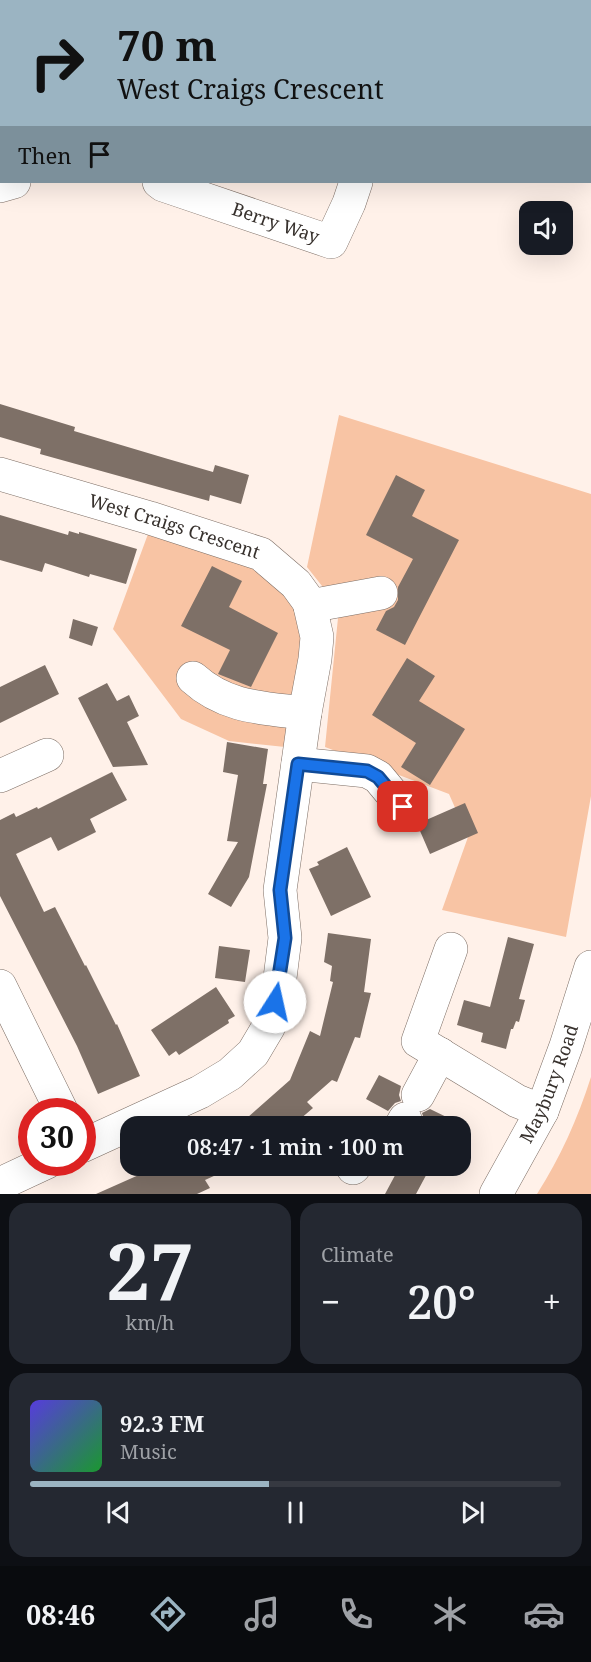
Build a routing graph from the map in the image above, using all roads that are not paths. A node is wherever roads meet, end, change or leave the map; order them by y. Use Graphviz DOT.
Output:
graph roads {
  1 [pos="160,183"];
  2 [pos="356,183"];
  3 [pos="0,474"];
  4 [pos="381,592"];
  5 [pos="310,606"];
  6 [pos="193,678"];
  7 [pos="305,713"];
  8 [pos="47,755"];
  9 [pos="298,764"];
  10 [pos="0,776"];
  11 [pos="403,807"];
  12 [pos="452,949"];
  13 [pos="591,967"];
  14 [pos="0,986"];
  15 [pos="440,1054"];
  16 [pos="55,1098"];
  17 [pos="542,1111"];
  18 [pos="408,1114"];
  19 [pos="96,1140"];
  20 [pos="18,1176"];
  21 [pos="0,1184"];
  22 [pos="496,1194"];
  1 -- 2 [label="street, Berry Way"];
  3 -- 5 [label="street, West Craigs Crescent"];
  4 -- 5 [label="street"];
  5 -- 7 [label="street, West Craigs Crescent"];
  6 -- 7 [label="street"];
  7 -- 9 [label="street, West Craigs Crescent"];
  8 -- 10 [label="street"];
  9 -- 11 [label="street"];
  9 -- 19 [label="street, West Craigs Crescent"];
  12 -- 15 [label="street"];
  13 -- 17 [label="street, Maybury Road"];
  14 -- 16 [label="street"];
  15 -- 17 [label="street"];
  15 -- 18 [label="street"];
  17 -- 22 [label="street, Maybury Road"];
  20 -- 21 [label="street"];
}
